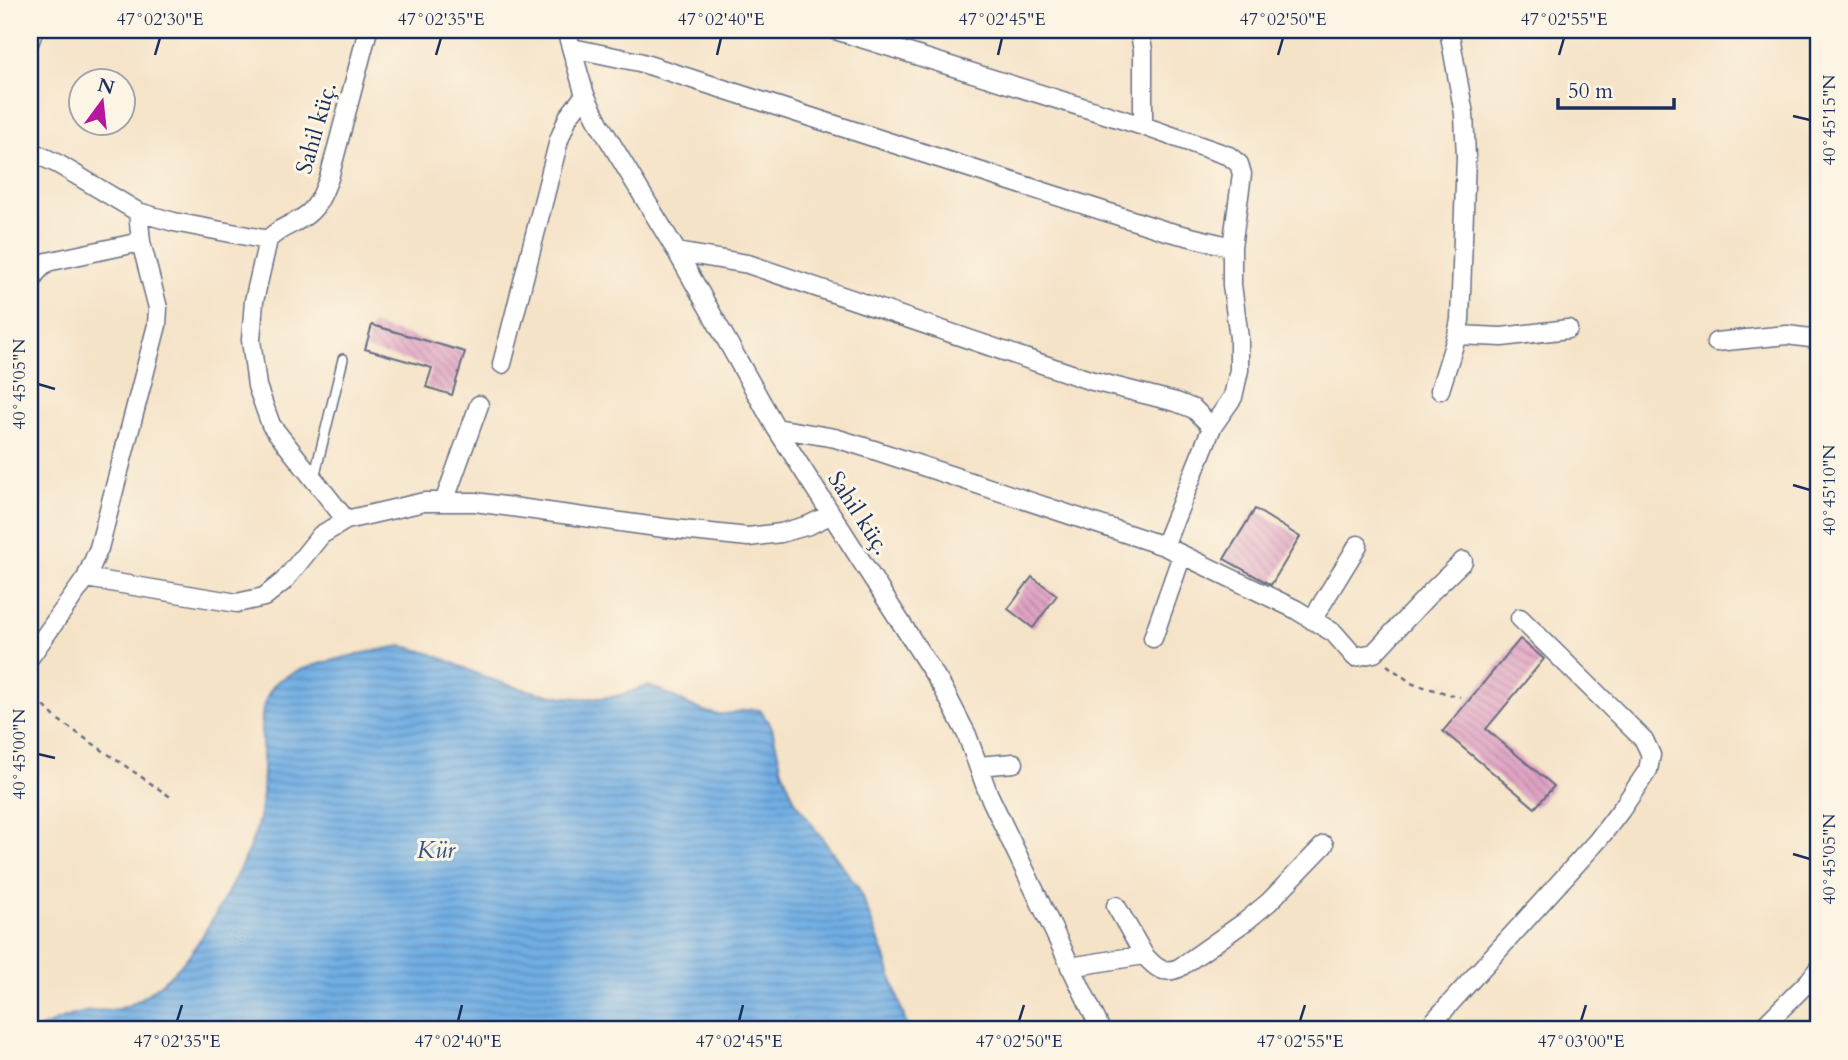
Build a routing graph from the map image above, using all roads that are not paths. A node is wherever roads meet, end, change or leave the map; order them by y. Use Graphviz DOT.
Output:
graph roads {
  1 [pos="368,30"];
  2 [pos="566,30"];
  3 [pos="835,30"];
  4 [pos="1139,30"];
  5 [pos="1449,30"];
  6 [pos="572,48"];
  7 [pos="585,95"];
  8 [pos="1143,126"];
  9 [pos="30,151"];
  10 [pos="138,212"];
  11 [pos="268,240"];
  12 [pos="141,242"];
  13 [pos="1232,247"];
  14 [pos="677,252"];
  15 [pos="30,287"];
  16 [pos="1569,329"];
  17 [pos="1457,335"];
  18 [pos="1818,339"];
  19 [pos="1716,342"];
  20 [pos="343,359"];
  21 [pos="502,364"];
  22 [pos="1440,390"];
  23 [pos="479,405"];
  24 [pos="1212,427"];
  25 [pos="776,428"];
  26 [pos="314,480"];
  27 [pos="444,502"];
  28 [pos="830,515"];
  29 [pos="346,520"];
  30 [pos="1358,545"];
  31 [pos="1164,546"];
  32 [pos="1182,555"];
  33 [pos="1463,561"];
  34 [pos="86,578"];
  35 [pos="1520,618"];
  36 [pos="1312,620"];
  37 [pos="1153,638"];
  38 [pos="30,657"];
  39 [pos="1014,763"];
  40 [pos="978,766"];
  41 [pos="1324,845"];
  42 [pos="1116,906"];
  43 [pos="1144,955"];
  44 [pos="1070,967"];
  45 [pos="1818,969"];
  46 [pos="1101,1030"];
  47 [pos="1426,1030"];
  48 [pos="1760,1030"];
  1 -- 11 [label="street, Sahil küç."];
  2 -- 6 [label="street, Sahil küç."];
  3 -- 8 [label="street"];
  4 -- 8 [label="street"];
  5 -- 17 [label="street"];
  6 -- 7 [label="street, Sahil küç."];
  6 -- 13 [label="street"];
  7 -- 14 [label="street, Sahil küç."];
  7 -- 21 [label="street"];
  8 -- 13 [label="street"];
  9 -- 10 [label="street"];
  10 -- 11 [label="street"];
  10 -- 12 [label="street"];
  11 -- 26 [label="street"];
  12 -- 15 [label="street"];
  12 -- 34 [label="street"];
  13 -- 24 [label="street"];
  14 -- 24 [label="street"];
  14 -- 25 [label="street, Sahil küç."];
  16 -- 17 [label="street"];
  17 -- 22 [label="street"];
  18 -- 19 [label="street"];
  20 -- 26 [label="lane"];
  23 -- 27 [label="street"];
  24 -- 31 [label="street"];
  25 -- 28 [label="street, Sahil küç."];
  25 -- 31 [label="street"];
  26 -- 29 [label="street"];
  27 -- 28 [label="street"];
  27 -- 29 [label="street"];
  28 -- 40 [label="street, Sahil küç."];
  29 -- 34 [label="street"];
  30 -- 36 [label="street"];
  31 -- 32 [label="street"];
  32 -- 36 [label="street"];
  32 -- 37 [label="street"];
  33 -- 36 [label="street"];
  34 -- 38 [label="street"];
  35 -- 47 [label="street"];
  39 -- 40 [label="street"];
  40 -- 44 [label="street, Sahil küç."];
  41 -- 43 [label="street"];
  42 -- 43 [label="street"];
  43 -- 44 [label="street"];
  44 -- 46 [label="street, Sahil küç."];
  45 -- 48 [label="street"];
}
